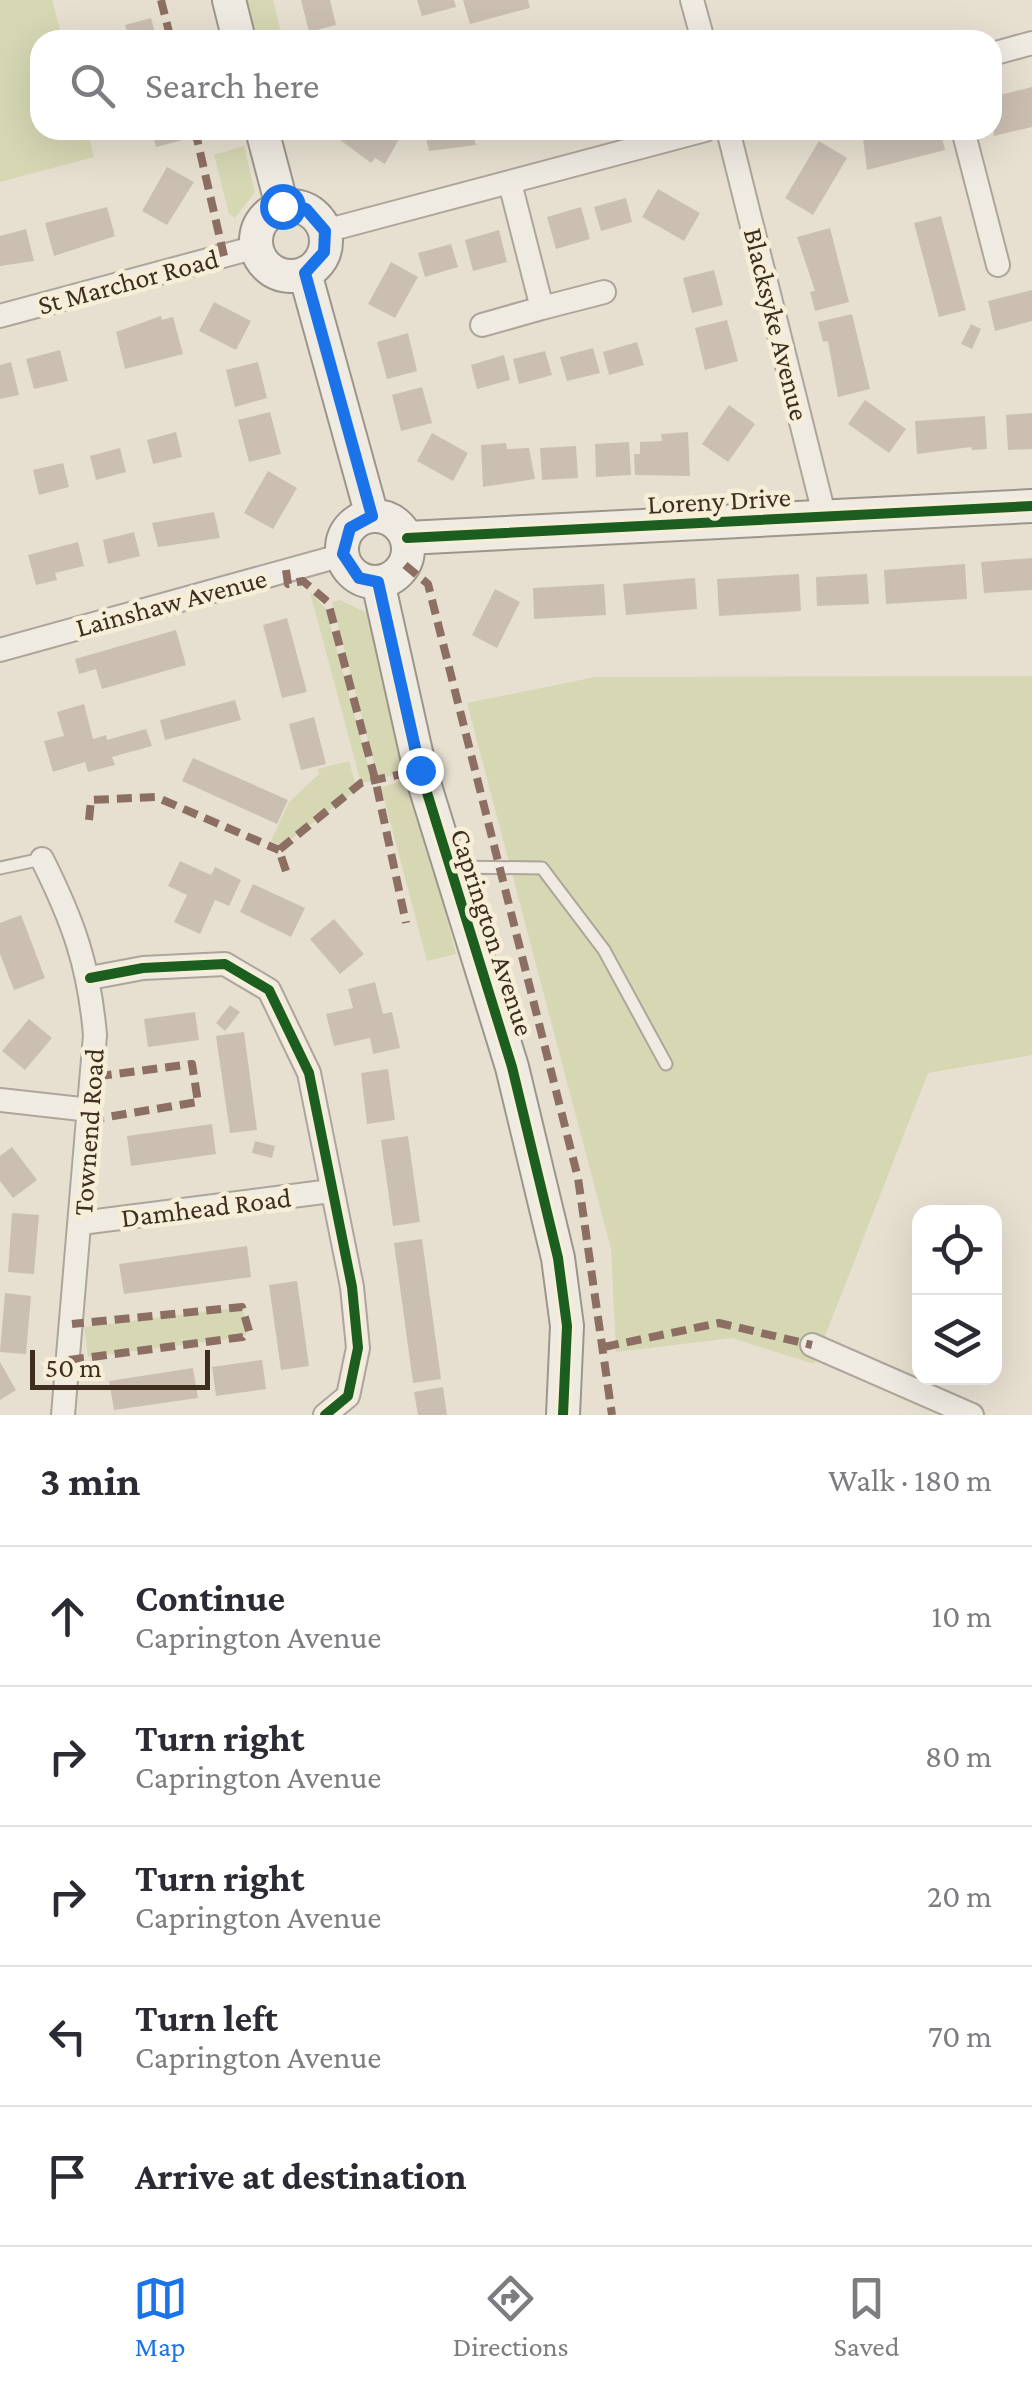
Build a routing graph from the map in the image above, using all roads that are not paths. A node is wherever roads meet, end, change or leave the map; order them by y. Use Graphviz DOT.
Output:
graph roads {
  1 [pos="228,0"];
  2 [pos="692,0"];
  3 [pos="236,30"];
  4 [pos="700,30"];
  5 [pos="1032,44"];
  6 [pos="1002,52"];
  7 [pos="265,140"];
  8 [pos="667,140"];
  9 [pos="730,140"];
  10 [pos="966,140"];
  11 [pos="510,183"];
  12 [pos="282,206"];
  13 [pos="325,231"];
  14 [pos="256,247"];
  15 [pos="998,265"];
  16 [pos="305,273"];
  17 [pos="604,292"];
  18 [pos="542,308"];
  19 [pos="0,316"];
  20 [pos="482,325"];
  21 [pos="1032,506"];
  22 [pos="372,516"];
  23 [pos="825,518"];
  24 [pos="407,538"];
  25 [pos="343,554"];
  26 [pos="378,582"];
  27 [pos="0,650"];
  28 [pos="42,858"];
  29 [pos="0,868"];
  30 [pos="446,868"];
  31 [pos="90,978"];
  32 [pos="666,1064"];
  33 [pos="0,1100"];
  34 [pos="90,1110"];
  35 [pos="330,1191"];
  36 [pos="81,1223"];
  37 [pos="812,1344"];
  38 [pos="63,1415"];
  39 [pos="325,1415"];
  40 [pos="563,1415"];
  41 [pos="972,1415"];
  1 -- 3 [label="street"];
  2 -- 4 [label="street"];
  5 -- 6 [label="street"];
  7 -- 12 [label="street"];
  8 -- 11 [label="street"];
  9 -- 23 [label="street, Blacksyke Avenue"];
  10 -- 15 [label="street"];
  11 -- 13 [label="street"];
  11 -- 18 [label="street"];
  12 -- 13 [label="street"];
  12 -- 14 [label="street"];
  13 -- 16 [label="street"];
  14 -- 16 [label="street"];
  14 -- 19 [label="street, St Marchor Road"];
  16 -- 22 [label="street"];
  17 -- 18 [label="street"];
  18 -- 20 [label="street"];
  21 -- 23 [label="street, Loreny Drive"];
  22 -- 24 [label="street"];
  22 -- 25 [label="street"];
  23 -- 24 [label="street, Loreny Drive"];
  24 -- 26 [label="street"];
  25 -- 26 [label="street"];
  25 -- 27 [label="street, Lainshaw Avenue"];
  26 -- 30 [label="street, Caprington Avenue"];
  28 -- 29 [label="lane"];
  28 -- 31 [label="street, Townend Road"];
  30 -- 32 [label="lane"];
  30 -- 40 [label="street, Caprington Avenue"];
  31 -- 34 [label="street, Townend Road"];
  31 -- 35 [label="street"];
  33 -- 34 [label="street"];
  34 -- 36 [label="street, Townend Road"];
  35 -- 36 [label="street, Damhead Road"];
  35 -- 39 [label="street"];
  36 -- 38 [label="street, Townend Road"];
  37 -- 41 [label="street"];
}
